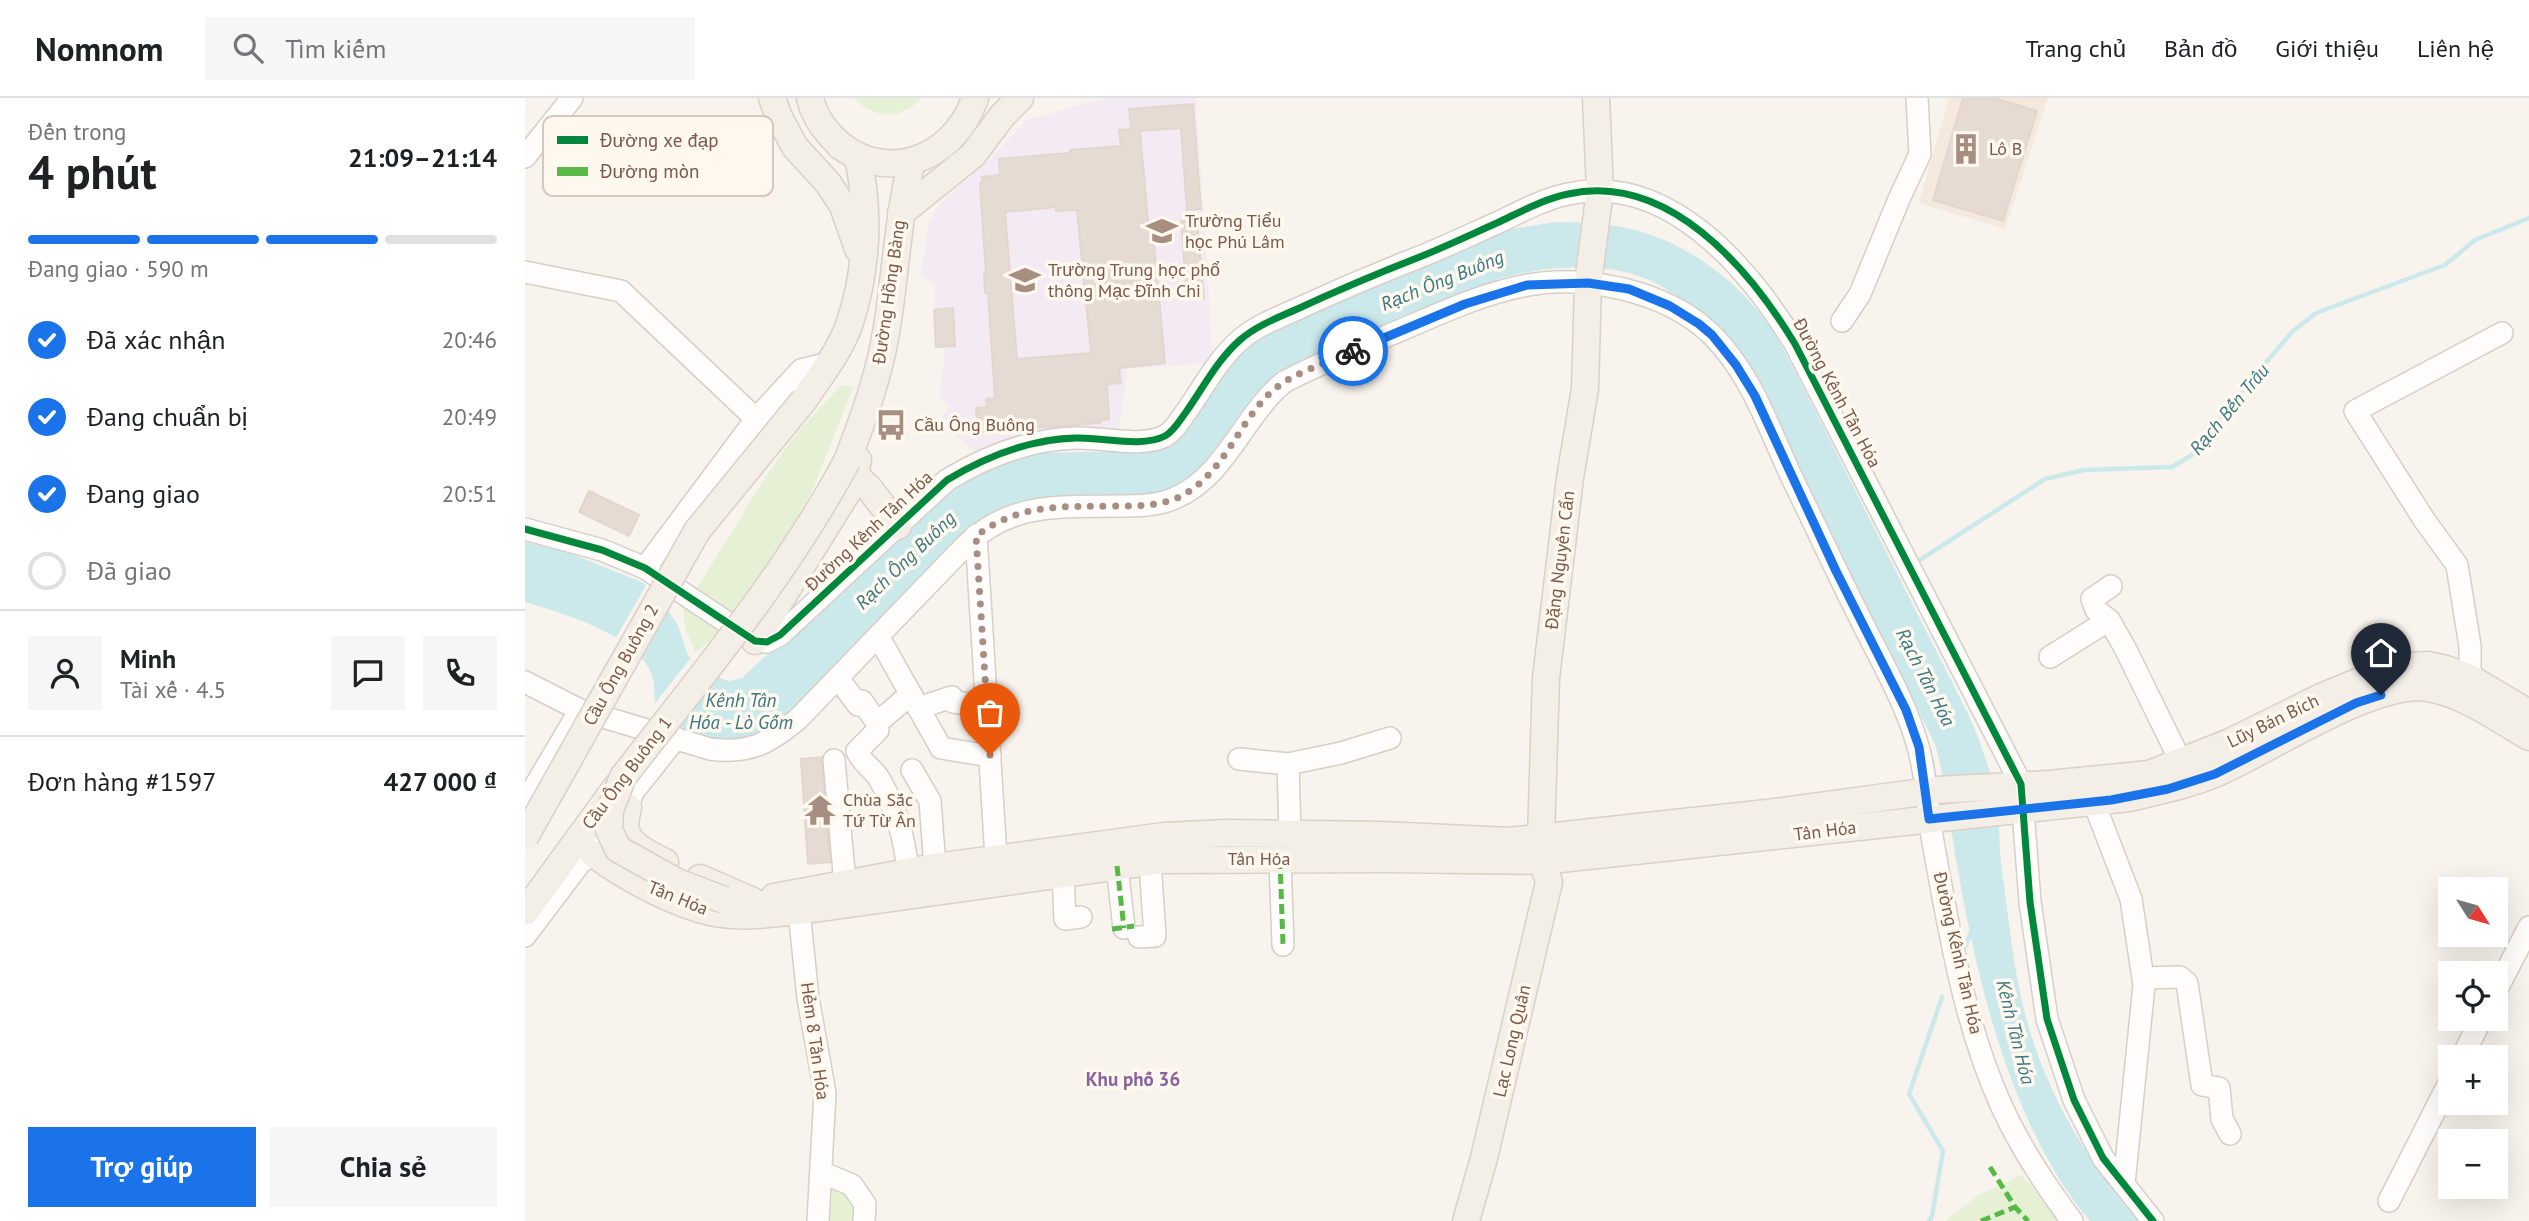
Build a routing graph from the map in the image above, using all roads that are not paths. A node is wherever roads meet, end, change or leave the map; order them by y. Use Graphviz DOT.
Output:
graph roads {
  1 [pos="572,98"];
  2 [pos="772,98"];
  3 [pos="810,98"];
  4 [pos="975,98"];
  5 [pos="1020,98"];
  6 [pos="1596,98"];
  7 [pos="1917,98"];
  8 [pos="558,116"];
  9 [pos="543,134"];
  10 [pos="840,146"];
  11 [pos="525,157"];
  12 [pos="912,161"];
  13 [pos="1600,190"];
  14 [pos="901,213"];
  15 [pos="862,266"];
  16 [pos="525,272"];
  17 [pos="1588,283"];
  18 [pos="1842,321"];
  19 [pos="2503,333"];
  20 [pos="829,363"];
  21 [pos="804,400"];
  22 [pos="756,419"];
  23 [pos="851,468"];
  24 [pos="898,526"];
  25 [pos="525,528"];
  26 [pos="976,536"];
  27 [pos="645,568"];
  28 [pos="2111,586"];
  29 [pos="2109,620"];
  30 [pos="879,636"];
  31 [pos="754,641"];
  32 [pos="2050,657"];
  33 [pos="838,678"];
  34 [pos="2470,678"];
  35 [pos="525,682"];
  36 [pos="915,701"];
  37 [pos="986,706"];
  38 [pos="580,710"];
  39 [pos="2529,713"];
  40 [pos="877,723"];
  41 [pos="2529,737"];
  42 [pos="676,738"];
  43 [pos="1390,738"];
  44 [pos="990,755"];
  45 [pos="834,760"];
  46 [pos="1238,760"];
  47 [pos="2181,762"];
  48 [pos="1288,764"];
  49 [pos="912,770"];
  50 [pos="1932,791"];
  51 [pos="628,792"];
  52 [pos="2015,797"];
  53 [pos="525,803"];
  54 [pos="2094,803"];
  55 [pos="1935,818"];
  56 [pos="1290,834"];
  57 [pos="525,837"];
  58 [pos="1541,850"];
  59 [pos="587,858"];
  60 [pos="996,858"];
  61 [pos="1280,859"];
  62 [pos="1150,862"];
  63 [pos="1117,866"];
  64 [pos="935,867"];
  65 [pos="908,873"];
  66 [pos="1063,874"];
  67 [pos="845,884"];
  68 [pos="753,901"];
  69 [pos="799,911"];
  70 [pos="525,912"];
  71 [pos="1081,917"];
  72 [pos="2529,927"];
  73 [pos="525,936"];
  74 [pos="1283,945"];
  75 [pos="2508,967"];
  76 [pos="2143,978"];
  77 [pos="2438,1105"];
  78 [pos="2230,1134"];
  79 [pos="821,1172"];
  80 [pos="2124,1184"];
  81 [pos="2389,1202"];
  82 [pos="818,1221"];
  83 [pos="864,1221"];
  84 [pos="1466,1221"];
  85 [pos="2072,1221"];
  86 [pos="2153,1221"];
  1 -- 8 [label="street"];
  2 -- 15 [label="main road"];
  3 -- 10 [label="main road, Đường Hồng Bàng"];
  4 -- 12 [label="main road"];
  5 -- 14 [label="main road"];
  6 -- 13 [label="main road"];
  7 -- 18 [label="street"];
  9 -- 11 [label="street"];
  10 -- 12 [label="main road"];
  10 -- 15 [label="main road, Đường Hồng Bàng"];
  12 -- 14 [label="main road, Đường Hồng Bàng"];
  13 -- 17 [label="main road, Đặng Nguyên Cẩn"];
  13 -- 24 [label="street, Đường Kênh Tân Hóa"];
  13 -- 52 [label="street, Đường Kênh Tân Hóa"];
  14 -- 23 [label="main road, Đường Hồng Bàng"];
  15 -- 20 [label="main road, Đường Hồng Bàng"];
  16 -- 22 [label="street"];
  17 -- 26 [label="street, Đường Kênh Tân Hóa"];
  17 -- 50 [label="street, Đường Kênh Tân Hóa"];
  17 -- 58 [label="main road, Đặng Nguyên Cẩn"];
  19 -- 34 [label="street"];
  20 -- 21 [label="main road, Đường Hồng Bàng"];
  20 -- 22 [label="street"];
  21 -- 57 [label="main road, Cầu Ông Buông 2, bridge"];
  22 -- 27 [label="street"];
  23 -- 24 [label="main road"];
  23 -- 31 [label="main road"];
  23 -- 51 [label="main road, Cầu Ông Buông 1, bridge"];
  24 -- 31 [label="street, Đường Kênh Tân Hóa"];
  25 -- 27 [label="street"];
  26 -- 30 [label="street, Đường Kênh Tân Hóa"];
  26 -- 37 [label="street"];
  27 -- 31 [label="street"];
  28 -- 29 [label="street"];
  29 -- 32 [label="street"];
  29 -- 47 [label="street"];
  30 -- 33 [label="street, Đường Kênh Tân Hóa"];
  30 -- 36 [label="street"];
  33 -- 40 [label="street"];
  33 -- 42 [label="street, Đường Kênh Tân Hóa"];
  34 -- 39 [label="main road, Lũy Bán Bích"];
  34 -- 47 [label="main road, Lũy Bán Bích"];
  35 -- 38 [label="street, Đường Kênh Tân Hóa"];
  36 -- 37 [label="street"];
  36 -- 40 [label="street"];
  36 -- 44 [label="street"];
  37 -- 44 [label="street"];
  38 -- 42 [label="street, Đường Kênh Tân Hóa"];
  38 -- 53 [label="street"];
  40 -- 65 [label="street"];
  41 -- 54 [label="main road, Lũy Bán Bích"];
  42 -- 51 [label="street"];
  43 -- 48 [label="street"];
  44 -- 60 [label="street"];
  45 -- 67 [label="street"];
  46 -- 48 [label="street"];
  47 -- 52 [label="main road, Lũy Bán Bích"];
  48 -- 56 [label="street"];
  49 -- 64 [label="street"];
  50 -- 52 [label="main road, Tân Hóa"];
  50 -- 55 [label="street, Đường Kênh Tân Hóa"];
  50 -- 58 [label="main road, Tân Hóa"];
  51 -- 59 [label="street"];
  51 -- 68 [label="main road, Tân Hóa"];
  51 -- 68 [label="main road, bridge"];
  51 -- 70 [label="main road, Cầu Ông Buông 1, bridge"];
  52 -- 54 [label="main road, Lũy Bán Bích"];
  52 -- 55 [label="main road, Tân Hóa"];
  52 -- 80 [label="street, Đường Kênh Tân Hóa"];
  54 -- 76 [label="street"];
  55 -- 58 [label="main road, Tân Hóa"];
  55 -- 85 [label="street, Đường Kênh Tân Hóa"];
  56 -- 58 [label="main road, Tân Hóa"];
  56 -- 60 [label="main road, Tân Hóa"];
  58 -- 61 [label="main road, Tân Hóa"];
  58 -- 84 [label="main road, Lạc Long Quân"];
  59 -- 69 [label="main road, Tân Hóa"];
  59 -- 73 [label="street"];
  60 -- 64 [label="main road, Tân Hóa"];
  61 -- 62 [label="main road, Tân Hóa"];
  61 -- 74 [label="street"];
  62 -- 63 [label="main road, Tân Hóa"];
  62 -- 63 [label="street"];
  63 -- 66 [label="main road, Tân Hóa"];
  64 -- 65 [label="main road, Tân Hóa"];
  65 -- 67 [label="main road, Tân Hóa"];
  66 -- 69 [label="main road, Tân Hóa"];
  66 -- 71 [label="street"];
  67 -- 68 [label="main road, Tân Hóa"];
  69 -- 79 [label="street, Hẻm 8 Tân Hóa"];
  72 -- 75 [label="street"];
  76 -- 78 [label="street"];
  76 -- 80 [label="street"];
  77 -- 81 [label="street"];
  79 -- 82 [label="street, Hẻm 8 Tân Hóa"];
  79 -- 83 [label="street"];
  80 -- 86 [label="street, Đường Kênh Tân Hóa"];
}
